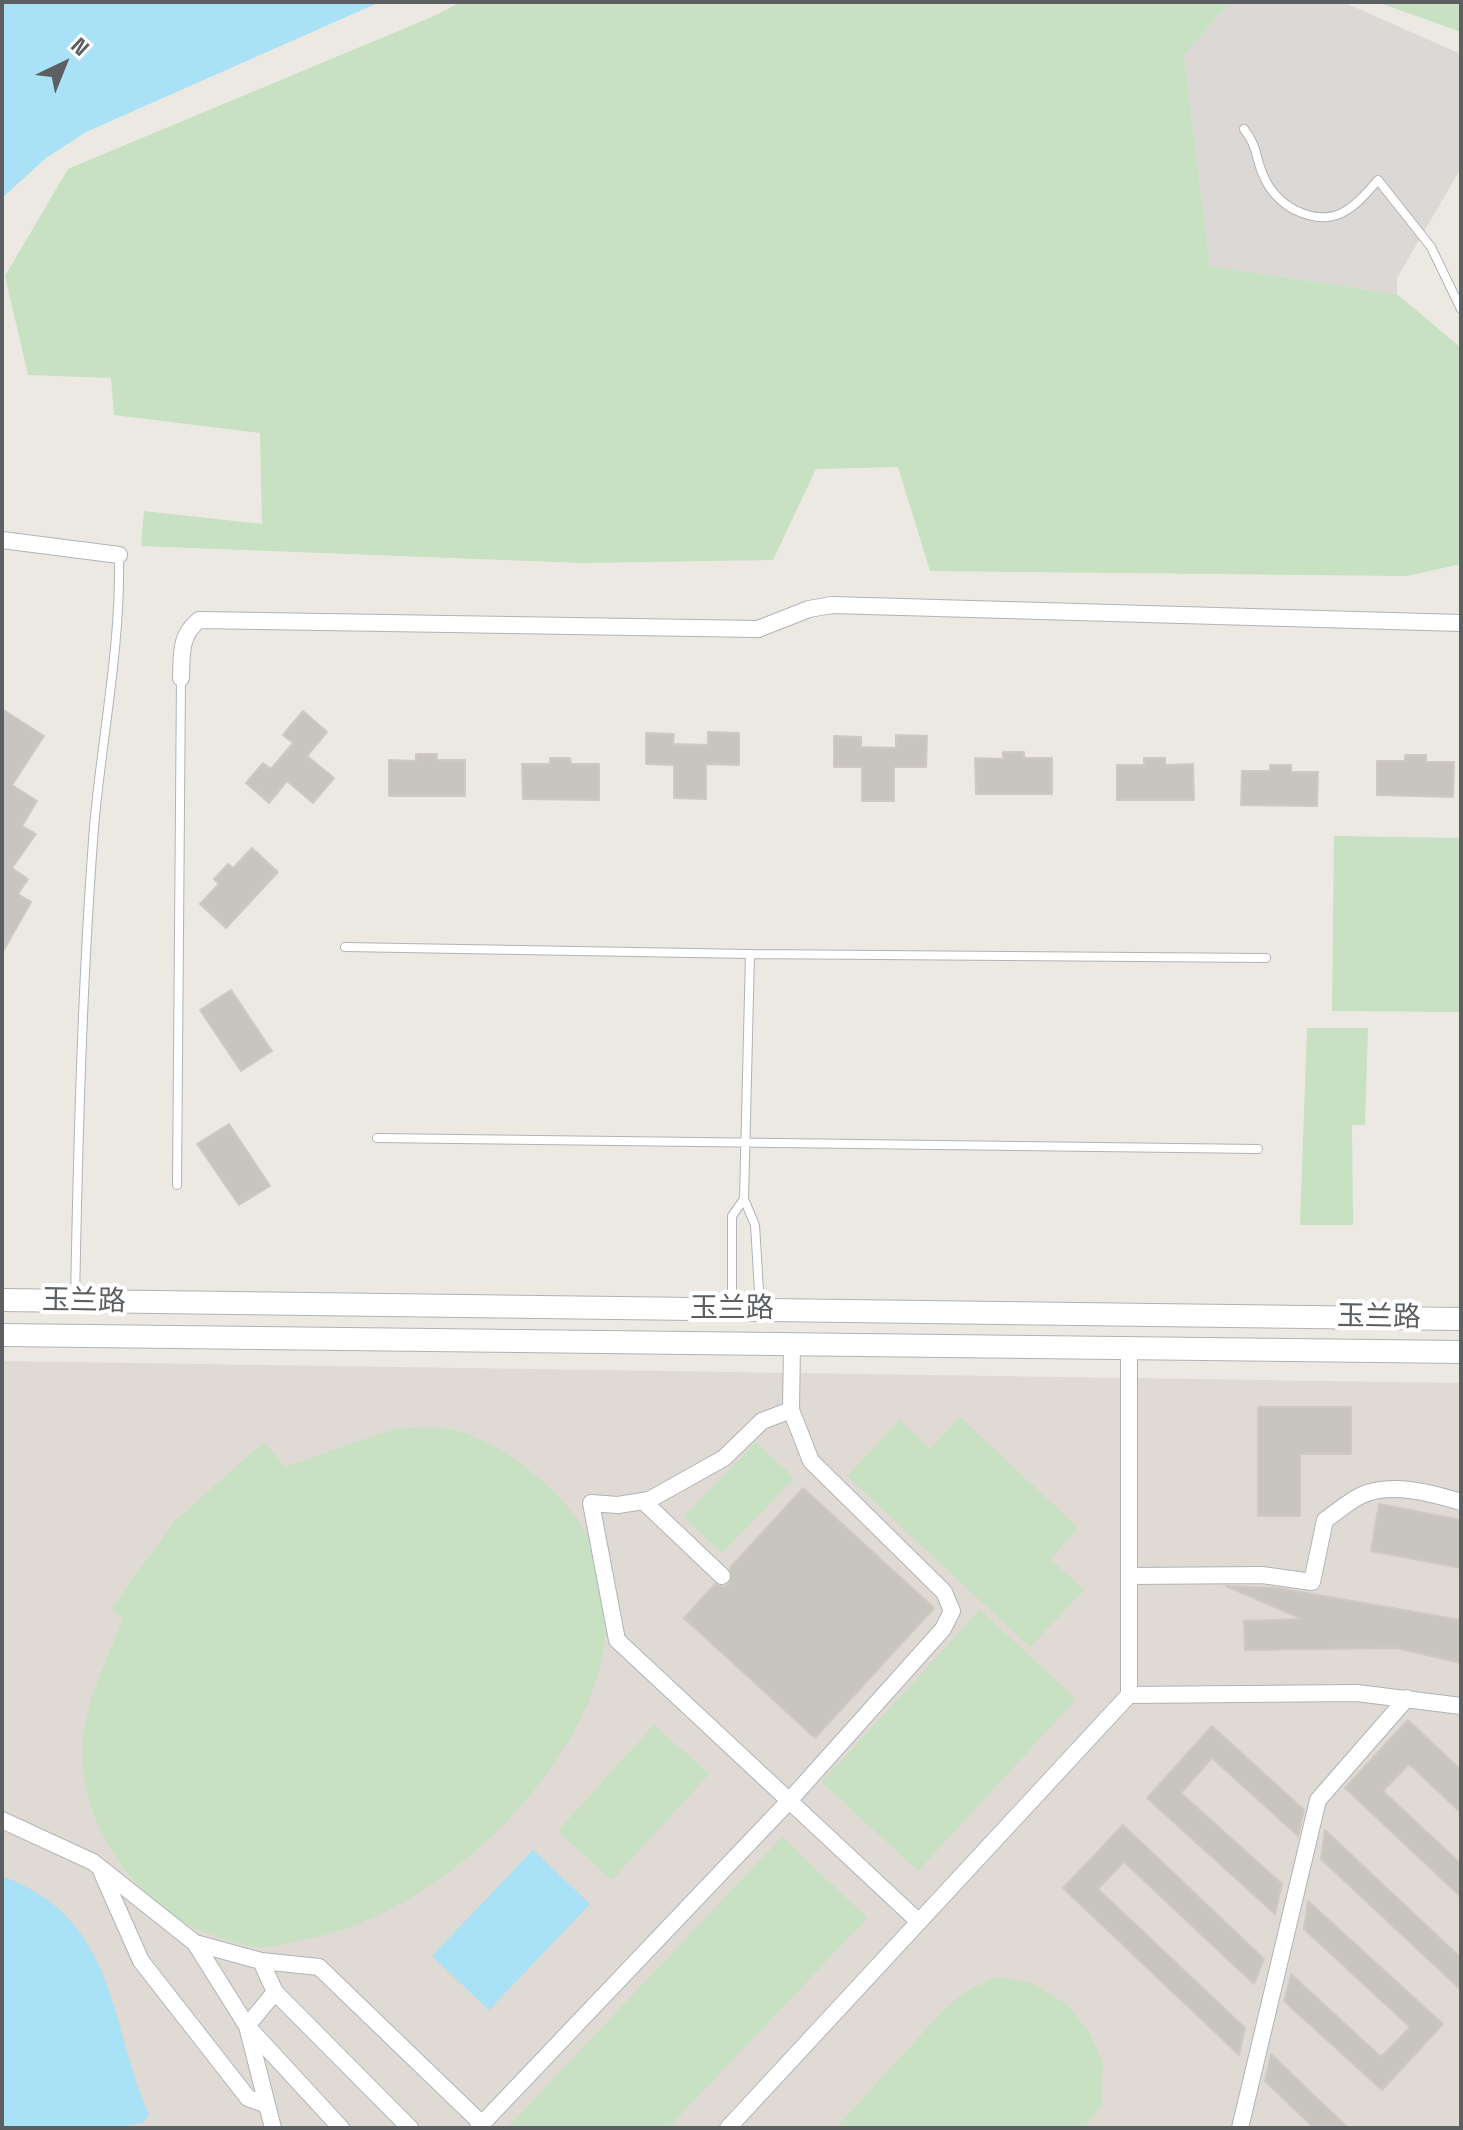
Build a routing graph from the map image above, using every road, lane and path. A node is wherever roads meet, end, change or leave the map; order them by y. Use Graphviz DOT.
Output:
graph roads {
  1 [pos="1244,129"];
  2 [pos="1461,309"];
  3 [pos="2,540"];
  4 [pos="119,555"];
  5 [pos="1461,623"];
  6 [pos="181,678"];
  7 [pos="345,947"];
  8 [pos="750,954"];
  9 [pos="1266,958"];
  10 [pos="377,1138"];
  11 [pos="746,1140"];
  12 [pos="1258,1149"];
  13 [pos="177,1185"];
  14 [pos="744,1199"];
  15 [pos="2,1300"];
  16 [pos="75,1302"];
  17 [pos="732,1309"];
  18 [pos="760,1309"];
  19 [pos="1461,1319"];
  20 [pos="2,1335"];
  21 [pos="792,1344"];
  22 [pos="1129,1347"];
  23 [pos="1461,1352"];
  24 [pos="791,1410"];
  25 [pos="643,1501"];
  26 [pos="1461,1502"];
  27 [pos="722,1576"];
  28 [pos="1129,1576"];
  29 [pos="1129,1695"];
  30 [pos="1407,1698"];
  31 [pos="1461,1706"];
  32 [pos="789,1801"];
  33 [pos="2,1820"];
  34 [pos="100,1867"];
  35 [pos="918,1921"];
  36 [pos="195,1943"];
  37 [pos="261,1961"];
  38 [pos="275,1992"];
  39 [pos="247,2026"];
  40 [pos="267,2105"];
  41 [pos="480,2126"];
  42 [pos="273,2128"];
  43 [pos="341,2128"];
  44 [pos="410,2128"];
  45 [pos="728,2128"];
  46 [pos="1240,2128"];
  1 -- 2 [label="lane"];
  3 -- 4 [label="street"];
  4 -- 16 [label="lane"];
  5 -- 6 [label="street"];
  6 -- 13 [label="lane"];
  7 -- 8 [label="lane"];
  8 -- 9 [label="lane"];
  8 -- 11 [label="lane"];
  10 -- 11 [label="lane"];
  11 -- 12 [label="lane"];
  11 -- 14 [label="lane"];
  14 -- 17 [label="lane"];
  14 -- 18 [label="lane"];
  15 -- 16 [label="street, 玉兰路"];
  16 -- 17 [label="street, 玉兰路"];
  17 -- 18 [label="street, 玉兰路"];
  18 -- 19 [label="street, 玉兰路"];
  20 -- 21 [label="street, 玉兰路"];
  21 -- 22 [label="street, 玉兰路"];
  21 -- 24 [label="street"];
  22 -- 23 [label="street, 玉兰路"];
  22 -- 28 [label="street"];
  24 -- 25 [label="street"];
  24 -- 32 [label="street"];
  25 -- 27 [label="street"];
  25 -- 32 [label="street"];
  26 -- 28 [label="street"];
  28 -- 29 [label="street"];
  29 -- 30 [label="street"];
  29 -- 35 [label="street"];
  30 -- 31 [label="street"];
  30 -- 46 [label="street"];
  32 -- 35 [label="street"];
  32 -- 41 [label="street"];
  33 -- 34 [label="street"];
  34 -- 36 [label="street"];
  34 -- 40 [label="street"];
  35 -- 45 [label="street"];
  36 -- 37 [label="street"];
  36 -- 39 [label="street"];
  37 -- 38 [label="street"];
  37 -- 41 [label="street"];
  38 -- 39 [label="street"];
  38 -- 44 [label="street"];
  39 -- 40 [label="street"];
  39 -- 43 [label="street"];
  40 -- 42 [label="street"];
}
